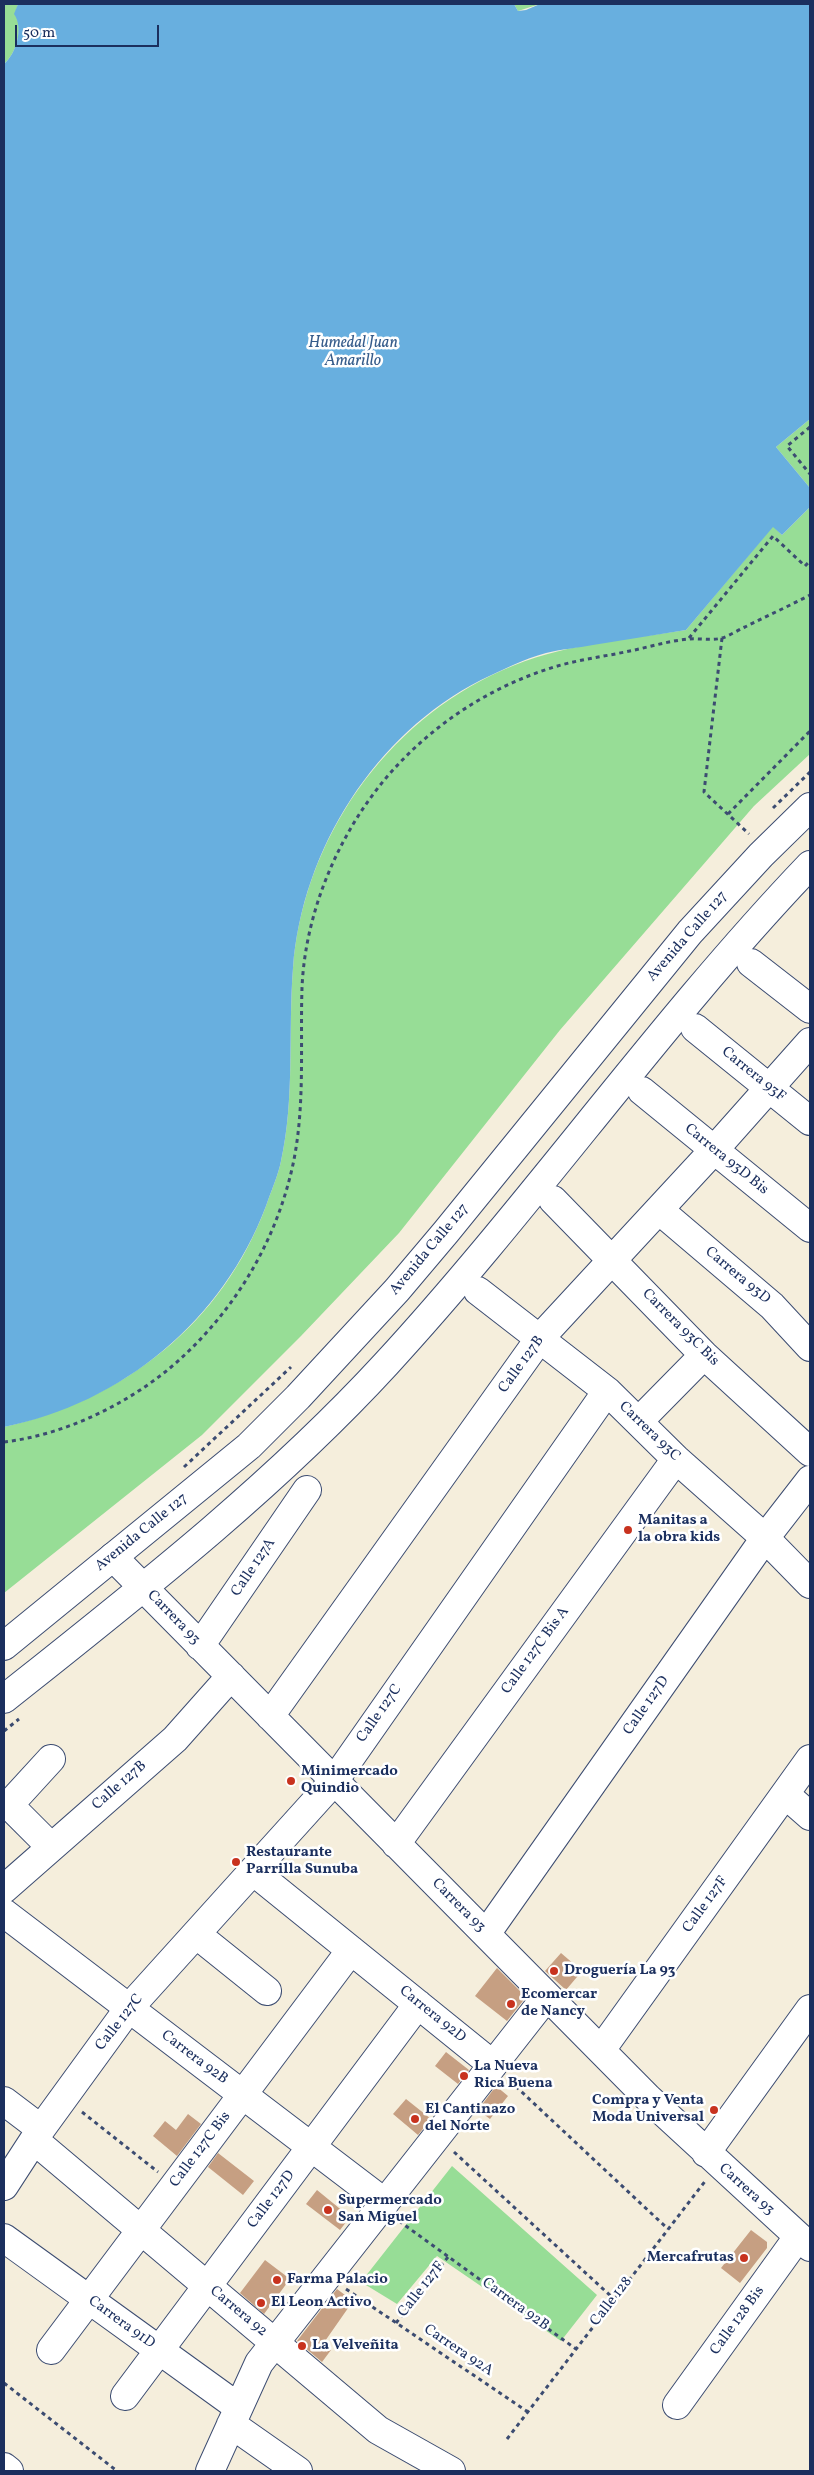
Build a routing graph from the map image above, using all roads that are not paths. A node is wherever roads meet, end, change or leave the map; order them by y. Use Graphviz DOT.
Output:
graph roads {
  1 [pos="810,807"];
  2 [pos="810,865"];
  3 [pos="751,963"];
  4 [pos="810,1009"];
  5 [pos="695,1028"];
  6 [pos="810,1042"];
  7 [pos="770,1089"];
  8 [pos="642,1091"];
  9 [pos="810,1122"];
  10 [pos="714,1150"];
  11 [pos="553,1200"];
  12 [pos="659,1210"];
  13 [pos="810,1228"];
  14 [pos="612,1259"];
  15 [pos="478,1292"];
  16 [pos="540,1338"];
  17 [pos="810,1347"];
  18 [pos="704,1355"];
  19 [pos="607,1391"];
  20 [pos="638,1421"];
  21 [pos="810,1452"];
  22 [pos="676,1459"];
  23 [pos="810,1480"];
  24 [pos="307,1490"];
  25 [pos="765,1538"];
  26 [pos="113,1557"];
  27 [pos="810,1584"];
  28 [pos="142,1586"];
  29 [pos="4,1646"];
  30 [pos="200,1646"];
  31 [pos="231,1676"];
  32 [pos="4,1699"];
  33 [pos="270,1716"];
  34 [pos="51,1759"];
  35 [pos="810,1759"];
  36 [pos="334,1781"];
  37 [pos="786,1795"];
  38 [pos="810,1816"];
  39 [pos="396,1844"];
  40 [pos="50,1846"];
  41 [pos="253,1871"];
  42 [pos="4,1889"];
  43 [pos="4,1913"];
  44 [pos="196,1934"];
  45 [pos="486,1934"];
  46 [pos="351,1950"];
  47 [pos="267,1991"];
  48 [pos="547,1996"];
  49 [pos="418,2004"];
  50 [pos="129,2008"];
  51 [pos="810,2009"];
  52 [pos="601,2050"];
  53 [pos="493,2064"];
  54 [pos="242,2095"];
  55 [pos="4,2101"];
  56 [pos="37,2134"];
  57 [pos="311,2147"];
  58 [pos="712,2159"];
  59 [pos="4,2186"];
  60 [pos="382,2205"];
  61 [pos="141,2230"];
  62 [pos="4,2238"];
  63 [pos="804,2242"];
  64 [pos="207,2286"];
  65 [pos="89,2300"];
  66 [pos="274,2343"];
  67 [pos="51,2350"];
  68 [pos="159,2350"];
  69 [pos="125,2396"];
  70 [pos="678,2405"];
  71 [pos="234,2416"];
  72 [pos="4,2467"];
  73 [pos="9,2471"];
  74 [pos="210,2471"];
  75 [pos="298,2471"];
  76 [pos="451,2471"];
  1 -- 26 [label="street, Avenida Calle 127"];
  2 -- 28 [label="street"];
  3 -- 4 [label="street"];
  5 -- 7 [label="street, Carrera 93F"];
  6 -- 7 [label="street, Calle 127B"];
  7 -- 9 [label="street, Carrera 93F"];
  7 -- 10 [label="street, Calle 127B"];
  8 -- 10 [label="street, Carrera 93D Bis"];
  10 -- 12 [label="street, Calle 127B"];
  10 -- 13 [label="street, Carrera 93D Bis"];
  11 -- 14 [label="street, Carrera 93C Bis"];
  12 -- 14 [label="street, Calle 127B"];
  12 -- 17 [label="street, Carrera 93D"];
  14 -- 16 [label="street, Calle 127B"];
  14 -- 18 [label="street, Carrera 93C Bis"];
  15 -- 16 [label="street, Carrera 93C"];
  16 -- 19 [label="street, Carrera 93C"];
  16 -- 33 [label="street, Calle 127B"];
  18 -- 20 [label="street"];
  18 -- 21 [label="street, Carrera 93C Bis"];
  19 -- 20 [label="street, Carrera 93C"];
  19 -- 36 [label="street, Calle 127C"];
  20 -- 22 [label="street, Carrera 93C"];
  22 -- 25 [label="street, Carrera 93C"];
  22 -- 39 [label="street, Calle 127C Bis A"];
  23 -- 25 [label="street, Calle 127D"];
  24 -- 30 [label="street, Calle 127A"];
  25 -- 27 [label="street, Carrera 93C"];
  25 -- 45 [label="street, Calle 127D"];
  26 -- 28 [label="street, Carrera 93"];
  26 -- 29 [label="street, Avenida Calle 127"];
  28 -- 30 [label="street, Carrera 93"];
  28 -- 32 [label="street"];
  30 -- 31 [label="street, Carrera 93"];
  31 -- 33 [label="street, Carrera 93"];
  31 -- 40 [label="street, Calle 127B"];
  33 -- 36 [label="street, Carrera 93"];
  34 -- 40 [label="street"];
  35 -- 37 [label="street, Calle 127F"];
  36 -- 39 [label="street, Carrera 93"];
  36 -- 41 [label="street, Calle 127C"];
  37 -- 38 [label="street"];
  37 -- 52 [label="street, Calle 127F"];
  39 -- 45 [label="street, Carrera 93"];
  40 -- 42 [label="street, Calle 127B"];
  41 -- 44 [label="street, Calle 127C"];
  41 -- 46 [label="street, Carrera 92D"];
  43 -- 50 [label="street, Carrera 92B"];
  44 -- 47 [label="street"];
  44 -- 50 [label="street, Calle 127C"];
  45 -- 48 [label="street, Carrera 93"];
  46 -- 49 [label="street, Carrera 92D"];
  46 -- 54 [label="street, Calle 127C Bis"];
  48 -- 52 [label="street, Carrera 93"];
  48 -- 53 [label="street"];
  49 -- 53 [label="street, Carrera 92D"];
  49 -- 57 [label="street, Calle 127D"];
  50 -- 54 [label="street, Carrera 92B"];
  50 -- 56 [label="street, Calle 127C"];
  51 -- 58 [label="street"];
  52 -- 58 [label="street, Carrera 93"];
  53 -- 60 [label="street"];
  54 -- 57 [label="street, Carrera 92B"];
  54 -- 61 [label="street, Calle 127C Bis"];
  55 -- 56 [label="street, Carrera 92"];
  56 -- 59 [label="street, Calle 127C"];
  56 -- 61 [label="street, Carrera 92"];
  57 -- 60 [label="street, Carrera 92B"];
  57 -- 64 [label="street, Calle 127D"];
  58 -- 63 [label="street, Carrera 93"];
  60 -- 66 [label="street"];
  61 -- 64 [label="street, Carrera 92"];
  61 -- 65 [label="street, Calle 127C Bis"];
  62 -- 65 [label="street, Carrera 91D"];
  63 -- 70 [label="street, Calle 128 Bis"];
  64 -- 66 [label="street, Carrera 92"];
  64 -- 68 [label="street, Calle 127D"];
  65 -- 67 [label="street, Calle 127C Bis"];
  65 -- 68 [label="street, Carrera 91D"];
  66 -- 71 [label="street"];
  66 -- 76 [label="street, Carrera 92"];
  68 -- 69 [label="street, Calle 127D"];
  68 -- 71 [label="street, Carrera 91D"];
  71 -- 74 [label="street"];
  71 -- 75 [label="street, Carrera 91D"];
  72 -- 73 [label="street"];
}
